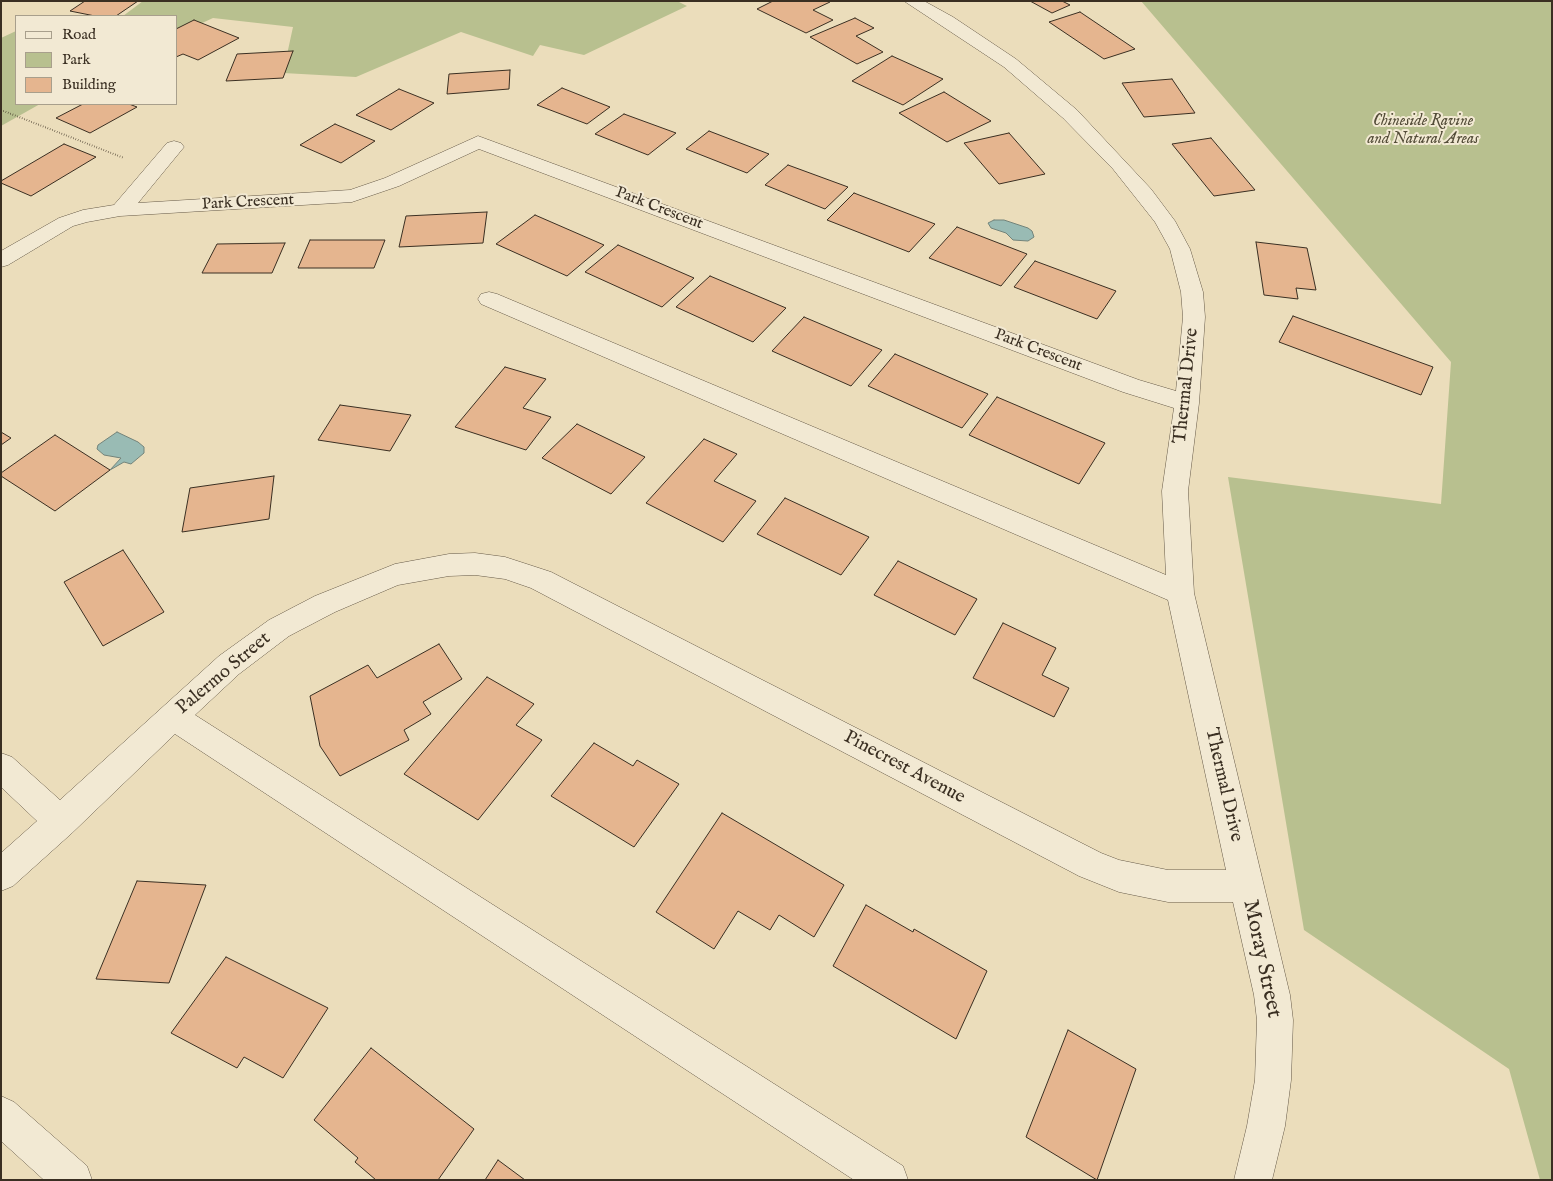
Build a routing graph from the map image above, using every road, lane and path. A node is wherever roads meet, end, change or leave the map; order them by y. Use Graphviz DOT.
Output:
graph roads {
  1 [pos="912,1"];
  2 [pos="1,110"];
  3 [pos="174,147"];
  4 [pos="155,170"];
  5 [pos="120,210"];
  6 [pos="1,260"];
  7 [pos="489,299"];
  8 [pos="1187,403"];
  9 [pos="1180,593"];
  10 [pos="578,598"];
  11 [pos="173,717"];
  12 [pos="1,767"];
  13 [pos="61,822"];
  14 [pos="1,875"];
  15 [pos="1246,886"];
  16 [pos="1,1115"];
  17 [pos="73,1180"];
  18 [pos="889,1180"];
  19 [pos="1253,1180"];
  1 -- 8 [label="street, Thermal Drive"];
  2 -- 4 [label="path"];
  3 -- 4 [label="street"];
  4 -- 5 [label="street"];
  5 -- 6 [label="street, Park Crescent"];
  5 -- 8 [label="street, Park Crescent"];
  7 -- 9 [label="street"];
  8 -- 9 [label="street, Thermal Drive"];
  9 -- 15 [label="street, Thermal Drive"];
  10 -- 11 [label="street, Palermo Street"];
  10 -- 15 [label="street, Pinecrest Avenue"];
  11 -- 13 [label="street, Palermo Street"];
  11 -- 18 [label="street"];
  12 -- 13 [label="street"];
  13 -- 14 [label="street, Palermo Street"];
  15 -- 19 [label="street, Moray Street"];
  16 -- 17 [label="street"];
}
